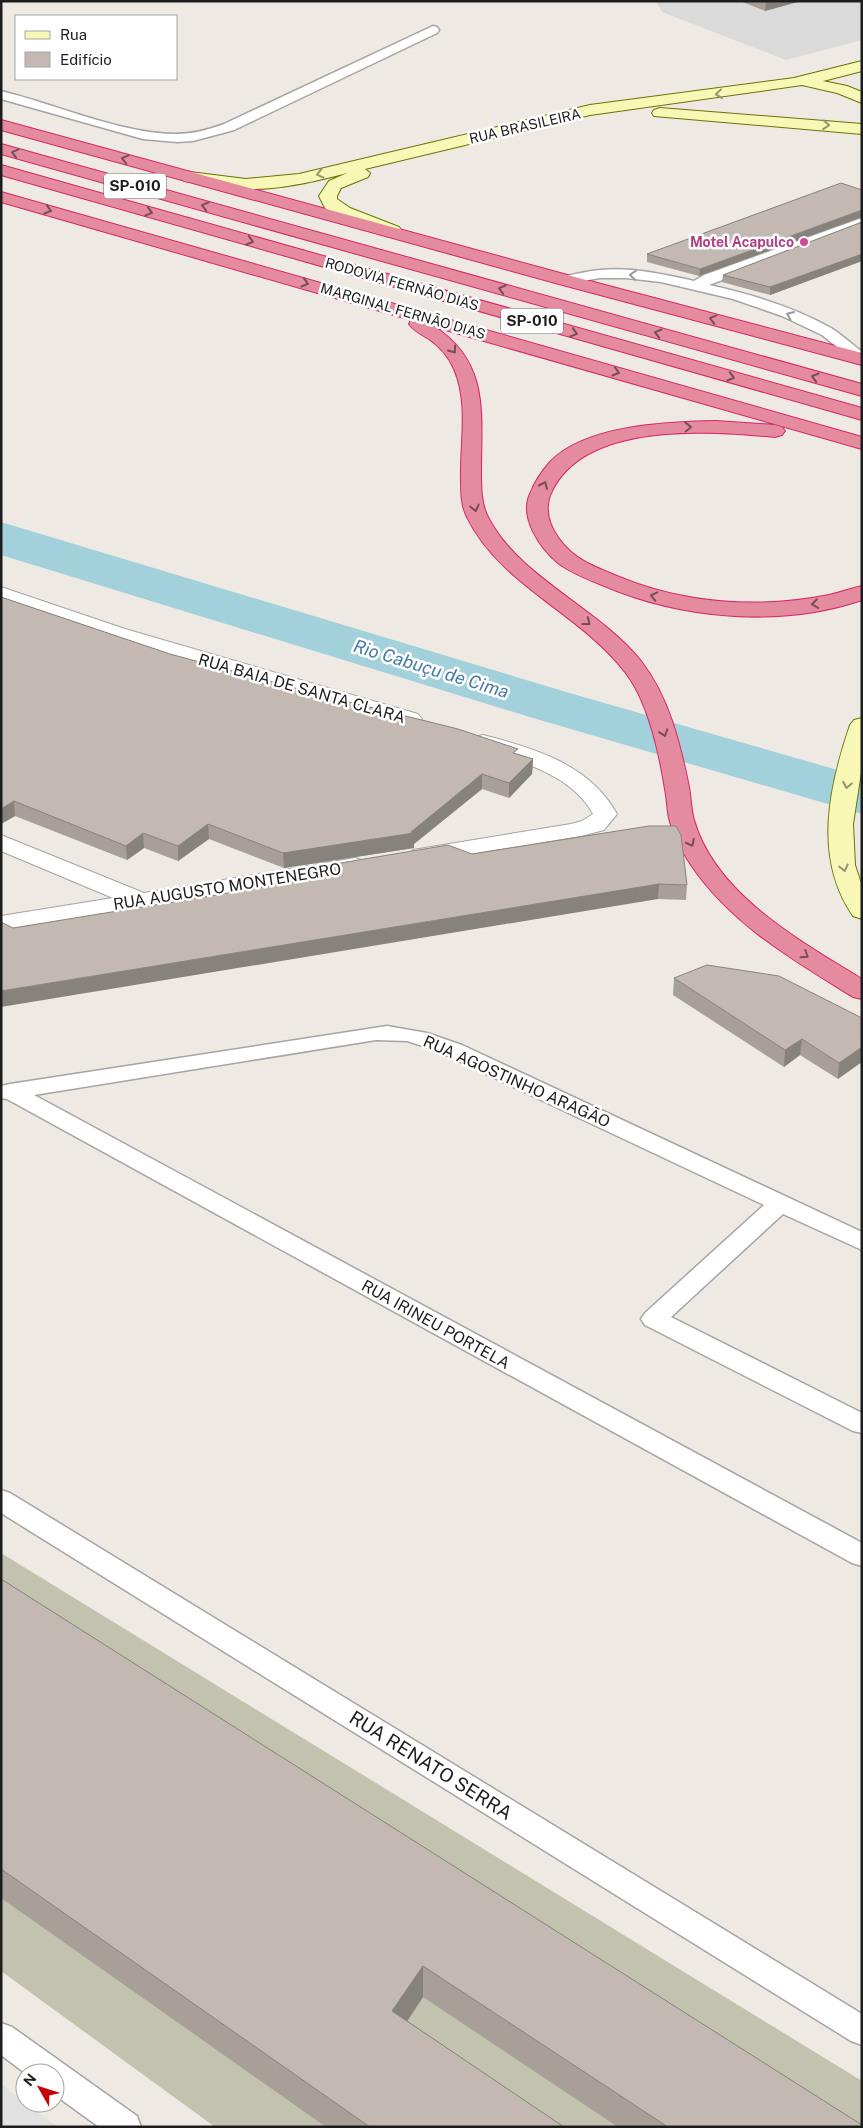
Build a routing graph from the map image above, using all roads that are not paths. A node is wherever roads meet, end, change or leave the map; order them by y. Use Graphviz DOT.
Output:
graph roads {
  1 [pos="433,30"];
  2 [pos="862,66"];
  3 [pos="800,82"];
  4 [pos="768,88"];
  5 [pos="1,95"];
  6 [pos="862,98"];
  7 [pos="789,122"];
  8 [pos="1,125"];
  9 [pos="862,129"];
  10 [pos="1,149"];
  11 [pos="1,170"];
  12 [pos="188,177"];
  13 [pos="1,197"];
  14 [pos="862,222"];
  15 [pos="269,223"];
  16 [pos="400,234"];
  17 [pos="564,280"];
  18 [pos="696,286"];
  19 [pos="384,305"];
  20 [pos="861,359"];
  21 [pos="862,390"];
  22 [pos="862,414"];
  23 [pos="862,444"];
  24 [pos="862,592"];
  25 [pos="1,593"];
  26 [pos="429,725"];
  27 [pos="862,725"];
  28 [pos="466,737"];
  29 [pos="1,842"];
  30 [pos="404,858"];
  31 [pos="374,863"];
  32 [pos="139,900"];
  33 [pos="862,911"];
  34 [pos="1,924"];
  35 [pos="862,991"];
  36 [pos="6,1092"];
  37 [pos="781,1203"];
  38 [pos="862,1242"];
  39 [pos="862,1424"];
  40 [pos="1,1500"];
  41 [pos="862,1556"];
  42 [pos="862,2031"];
  43 [pos="1,2037"];
  44 [pos="37,2063"];
  45 [pos="65,2083"];
  46 [pos="125,2127"];
  1 -- 5 [label="lane"];
  2 -- 3 [label="main road, RUA BRASILEIRA"];
  3 -- 4 [label="main road, RUA BRASILEIRA"];
  3 -- 6 [label="main road"];
  4 -- 7 [label="main road"];
  4 -- 12 [label="main road, RUA BRASILEIRA, one-way"];
  7 -- 9 [label="main road, RUA BRASILEIRA, one-way"];
  7 -- 16 [label="main road, RUA BRASILEIRA"];
  12 -- 8 [label="highway, SP-010, one-way"];
  15 -- 10 [label="highway, RODOVIA FERNÃO DIAS / SP-010, one-way"];
  11 -- 22 [label="highway, RODOVIA FERNÃO DIAS / SP-010, one-way"];
  12 -- 16 [label="highway, SP-010"];
  13 -- 19 [label="highway, MARGINAL FERNÃO DIAS / SP-010, one-way"];
  14 -- 18 [label="lane"];
  15 -- 17 [label="highway"];
  21 -- 15 [label="highway, RODOVIA FERNÃO DIAS / SP-010, one-way"];
  16 -- 17 [label="highway, SP-010"];
  18 -- 17 [label="lane, one-way"];
  20 -- 17 [label="highway, SP-010, one-way"];
  20 -- 18 [label="lane, one-way"];
  19 -- 23 [label="highway, MARGINAL FERNÃO DIAS / SP-010, one-way"];
  19 -- 35 [label="highway, one-way"];
  24 -- 23 [label="highway, one-way"];
  25 -- 26 [label="street, RUA BAIA DE SANTA CLARA"];
  27 -- 33 [label="main road, one-way"];
  28 -- 30 [label="street"];
  29 -- 32 [label="street"];
  31 -- 32 [label="street, RUA AUGUSTO MONTENEGRO"];
  32 -- 34 [label="street, RUA AUGUSTO MONTENEGRO"];
  36 -- 37 [label="lane, RUA AGOSTINHO ARAGÃO"];
  36 -- 41 [label="lane, RUA IRINEU PORTELA"];
  37 -- 38 [label="lane, RUA AGOSTINHO ARAGÃO"];
  37 -- 39 [label="lane"];
  40 -- 42 [label="lane, RUA RENATO SERRA"];
  43 -- 44 [label="lane"];
  45 -- 46 [label="lane"];
}
